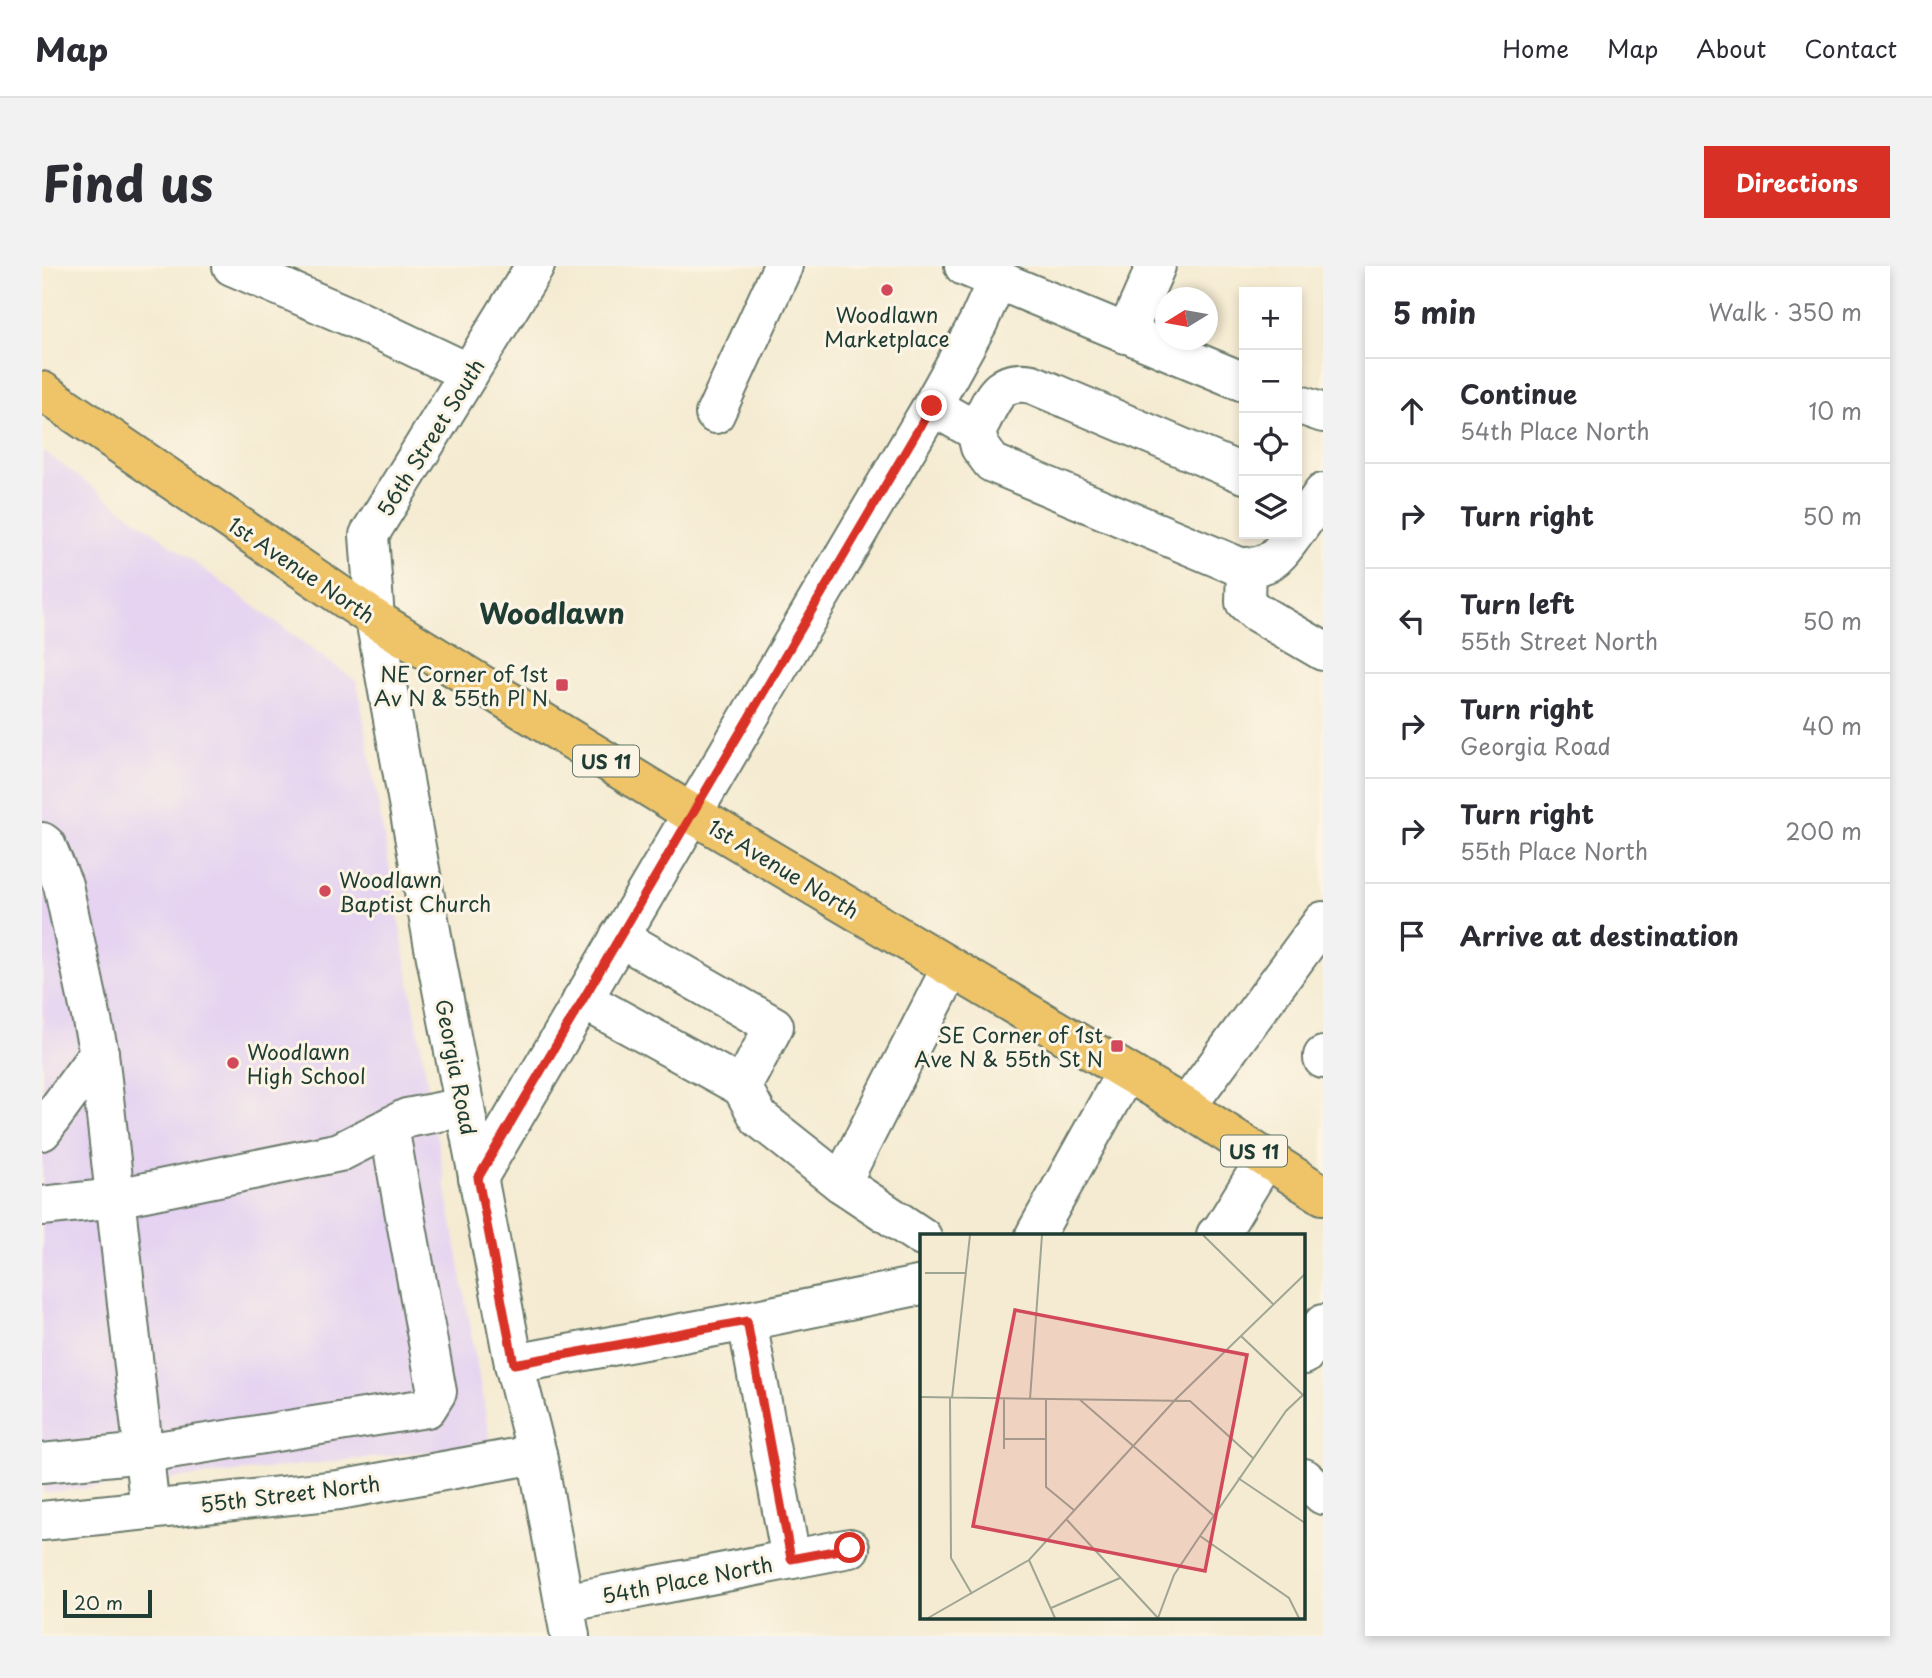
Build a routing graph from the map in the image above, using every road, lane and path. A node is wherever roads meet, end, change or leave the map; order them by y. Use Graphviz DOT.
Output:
graph roads {
  1 [pos="232,266"];
  2 [pos="535,266"];
  3 [pos="783,266"];
  4 [pos="1156,266"];
  5 [pos="980,273"];
  6 [pos="1126,334"];
  7 [pos="469,373"];
  8 [pos="1239,380"];
  9 [pos="42,391"];
  10 [pos="932,406"];
  11 [pos="1302,406"];
  12 [pos="1323,413"];
  13 [pos="715,414"];
  14 [pos="976,431"];
  15 [pos="1239,472"];
  16 [pos="1305,511"];
  17 [pos="1246,568"];
  18 [pos="375,619"];
  19 [pos="1323,651"];
  20 [pos="691,813"];
  21 [pos="42,842"];
  22 [pos="1323,920"];
  23 [pos="619,937"];
  24 [pos="951,968"];
  25 [pos="582,999"];
  26 [pos="99,1053"];
  27 [pos="1126,1072"];
  28 [pos="742,1087"];
  29 [pos="465,1107"];
  30 [pos="1186,1107"];
  31 [pos="388,1127"];
  32 [pos="42,1131"];
  33 [pos="1266,1158"];
  34 [pos="478,1178"];
  35 [pos="841,1183"];
  36 [pos="1319,1183"];
  37 [pos="116,1198"];
  38 [pos="42,1206"];
  39 [pos="1036,1234"];
  40 [pos="1217,1234"];
  41 [pos="920,1236"];
  42 [pos="920,1285"];
  43 [pos="747,1321"];
  44 [pos="1323,1324"];
  45 [pos="1306,1352"];
  46 [pos="514,1364"];
  47 [pos="144,1453"];
  48 [pos="537,1454"];
  49 [pos="42,1463"];
  50 [pos="1306,1480"];
  51 [pos="1323,1496"];
  52 [pos="150,1510"];
  53 [pos="42,1521"];
  54 [pos="850,1548"];
  55 [pos="791,1559"];
  56 [pos="568,1619"];
  1 -- 7 [label="street"];
  2 -- 7 [label="street, 56th Street South"];
  3 -- 13 [label="street"];
  4 -- 6 [label="street"];
  5 -- 6 [label="street"];
  5 -- 10 [label="street"];
  6 -- 8 [label="street"];
  7 -- 18 [label="street, 56th Street South"];
  9 -- 18 [label="main road, 1st Avenue North / US 11"];
  10 -- 14 [label="street"];
  10 -- 20 [label="street"];
  11 -- 12 [label="street"];
  14 -- 15 [label="street"];
  14 -- 17 [label="street"];
  16 -- 17 [label="street"];
  17 -- 19 [label="street"];
  18 -- 20 [label="main road, 1st Avenue North / US 11"];
  18 -- 29 [label="street, Georgia Road"];
  20 -- 23 [label="street"];
  20 -- 24 [label="main road, 1st Avenue North / US 11"];
  21 -- 26 [label="street"];
  22 -- 30 [label="street"];
  23 -- 25 [label="street"];
  23 -- 28 [label="street"];
  24 -- 27 [label="main road, 1st Avenue North / US 11"];
  24 -- 35 [label="street"];
  25 -- 28 [label="street"];
  25 -- 34 [label="street"];
  26 -- 32 [label="street"];
  26 -- 37 [label="street"];
  27 -- 30 [label="main road, 1st Avenue North / US 11"];
  27 -- 39 [label="street"];
  28 -- 35 [label="street"];
  29 -- 31 [label="street"];
  29 -- 34 [label="street, Georgia Road"];
  30 -- 33 [label="main road, 1st Avenue North / US 11"];
  31 -- 37 [label="street"];
  31 -- 47 [label="street"];
  33 -- 36 [label="main road, 1st Avenue North / US 11"];
  33 -- 40 [label="street"];
  34 -- 46 [label="street, Georgia Road"];
  35 -- 41 [label="street"];
  37 -- 38 [label="street"];
  37 -- 47 [label="street"];
  42 -- 43 [label="street"];
  43 -- 46 [label="street"];
  43 -- 55 [label="street"];
  44 -- 45 [label="street"];
  46 -- 48 [label="street, Georgia Road"];
  47 -- 49 [label="street"];
  47 -- 52 [label="street"];
  48 -- 52 [label="street, 55th Street North"];
  48 -- 56 [label="street, Georgia Road"];
  50 -- 51 [label="street"];
  52 -- 53 [label="street, 55th Street North"];
  54 -- 55 [label="street, 54th Place North"];
  55 -- 56 [label="street, 54th Place North"];
}
